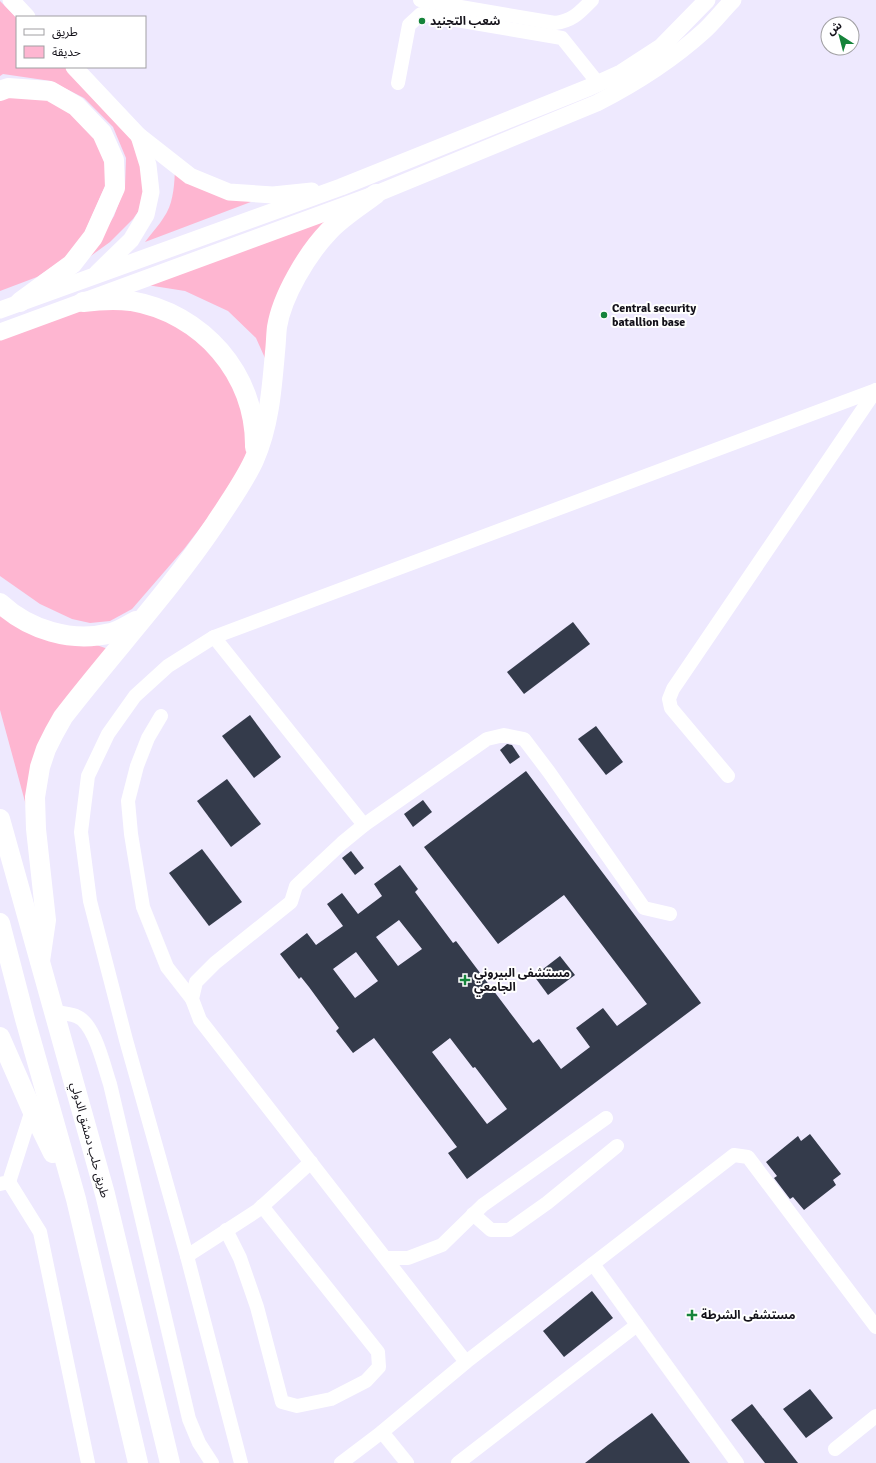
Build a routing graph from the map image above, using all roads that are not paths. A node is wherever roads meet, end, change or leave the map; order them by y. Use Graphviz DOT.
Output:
graph roads {
  1 [pos="11,0"];
  2 [pos="420,0"];
  3 [pos="592,0"];
  4 [pos="707,0"];
  5 [pos="733,0"];
  6 [pos="26,16"];
  7 [pos="542,28"];
  8 [pos="75,68"];
  9 [pos="398,83"];
  10 [pos="598,83"];
  11 [pos="0,91"];
  12 [pos="139,136"];
  13 [pos="341,188"];
  14 [pos="376,194"];
  15 [pos="94,277"];
  16 [pos="20,302"];
  17 [pos="83,302"];
  18 [pos="0,310"];
  19 [pos="0,332"];
  20 [pos="876,390"];
  21 [pos="254,460"];
  22 [pos="0,603"];
  23 [pos="143,618"];
  24 [pos="214,637"];
  25 [pos="161,716"];
  26 [pos="728,776"];
  27 [pos="0,819"];
  28 [pos="364,825"];
  29 [pos="670,914"];
  30 [pos="0,923"];
  31 [pos="40,961"];
  32 [pos="192,999"];
  33 [pos="55,1012"];
  34 [pos="0,1037"];
  35 [pos="32,1110"];
  36 [pos="606,1118"];
  37 [pos="617,1146"];
  38 [pos="311,1162"];
  39 [pos="5,1183"];
  40 [pos="76,1199"];
  41 [pos="262,1206"];
  42 [pos="474,1214"];
  43 [pos="226,1230"];
  44 [pos="186,1256"];
  45 [pos="386,1258"];
  46 [pos="593,1264"];
  47 [pos="637,1325"];
  48 [pos="876,1327"];
  49 [pos="466,1362"];
  50 [pos="876,1416"];
  51 [pos="382,1432"];
  52 [pos="835,1449"];
  53 [pos="88,1463"];
  54 [pos="138,1463"];
  55 [pos="170,1463"];
  56 [pos="212,1463"];
  57 [pos="241,1463"];
  58 [pos="342,1463"];
  59 [pos="407,1463"];
  60 [pos="458,1463"];
  61 [pos="737,1463"];
  1 -- 6 [label="main road"];
  2 -- 7 [label="street"];
  3 -- 7 [label="street"];
  4 -- 10 [label="main road"];
  5 -- 14 [label="main road"];
  7 -- 9 [label="street"];
  7 -- 10 [label="street"];
  8 -- 12 [label="main road"];
  10 -- 13 [label="main road"];
  11 -- 16 [label="highway"];
  12 -- 13 [label="main road"];
  12 -- 15 [label="main road"];
  13 -- 15 [label="main road"];
  14 -- 17 [label="main road"];
  14 -- 21 [label="highway"];
  15 -- 16 [label="main road"];
  16 -- 18 [label="main road"];
  17 -- 19 [label="main road"];
  17 -- 21 [label="highway"];
  20 -- 24 [label="street"];
  20 -- 26 [label="street"];
  21 -- 23 [label="highway"];
  22 -- 23 [label="highway"];
  23 -- 31 [label="highway"];
  24 -- 28 [label="street"];
  24 -- 44 [label="street"];
  25 -- 32 [label="street"];
  27 -- 31 [label="highway, طريق حلب دمشق الدولي"];
  28 -- 29 [label="street"];
  28 -- 32 [label="street"];
  30 -- 40 [label="highway"];
  31 -- 33 [label="highway, طريق حلب دمشق الدولي"];
  32 -- 38 [label="street"];
  33 -- 55 [label="highway, طريق حلب دمشق الدولي"];
  33 -- 56 [label="street"];
  34 -- 35 [label="highway"];
  35 -- 39 [label="street"];
  35 -- 40 [label="highway"];
  36 -- 42 [label="street"];
  37 -- 42 [label="street"];
  38 -- 41 [label="street"];
  38 -- 45 [label="street"];
  39 -- 53 [label="street"];
  40 -- 54 [label="highway"];
  41 -- 43 [label="street"];
  41 -- 43 [label="street"];
  42 -- 45 [label="street"];
  43 -- 44 [label="street"];
  44 -- 57 [label="street"];
  45 -- 49 [label="street"];
  46 -- 47 [label="street"];
  46 -- 48 [label="street"];
  46 -- 49 [label="street"];
  47 -- 60 [label="street"];
  47 -- 61 [label="street"];
  49 -- 51 [label="street"];
  50 -- 52 [label="street"];
  51 -- 58 [label="street"];
  51 -- 59 [label="street"];
}
